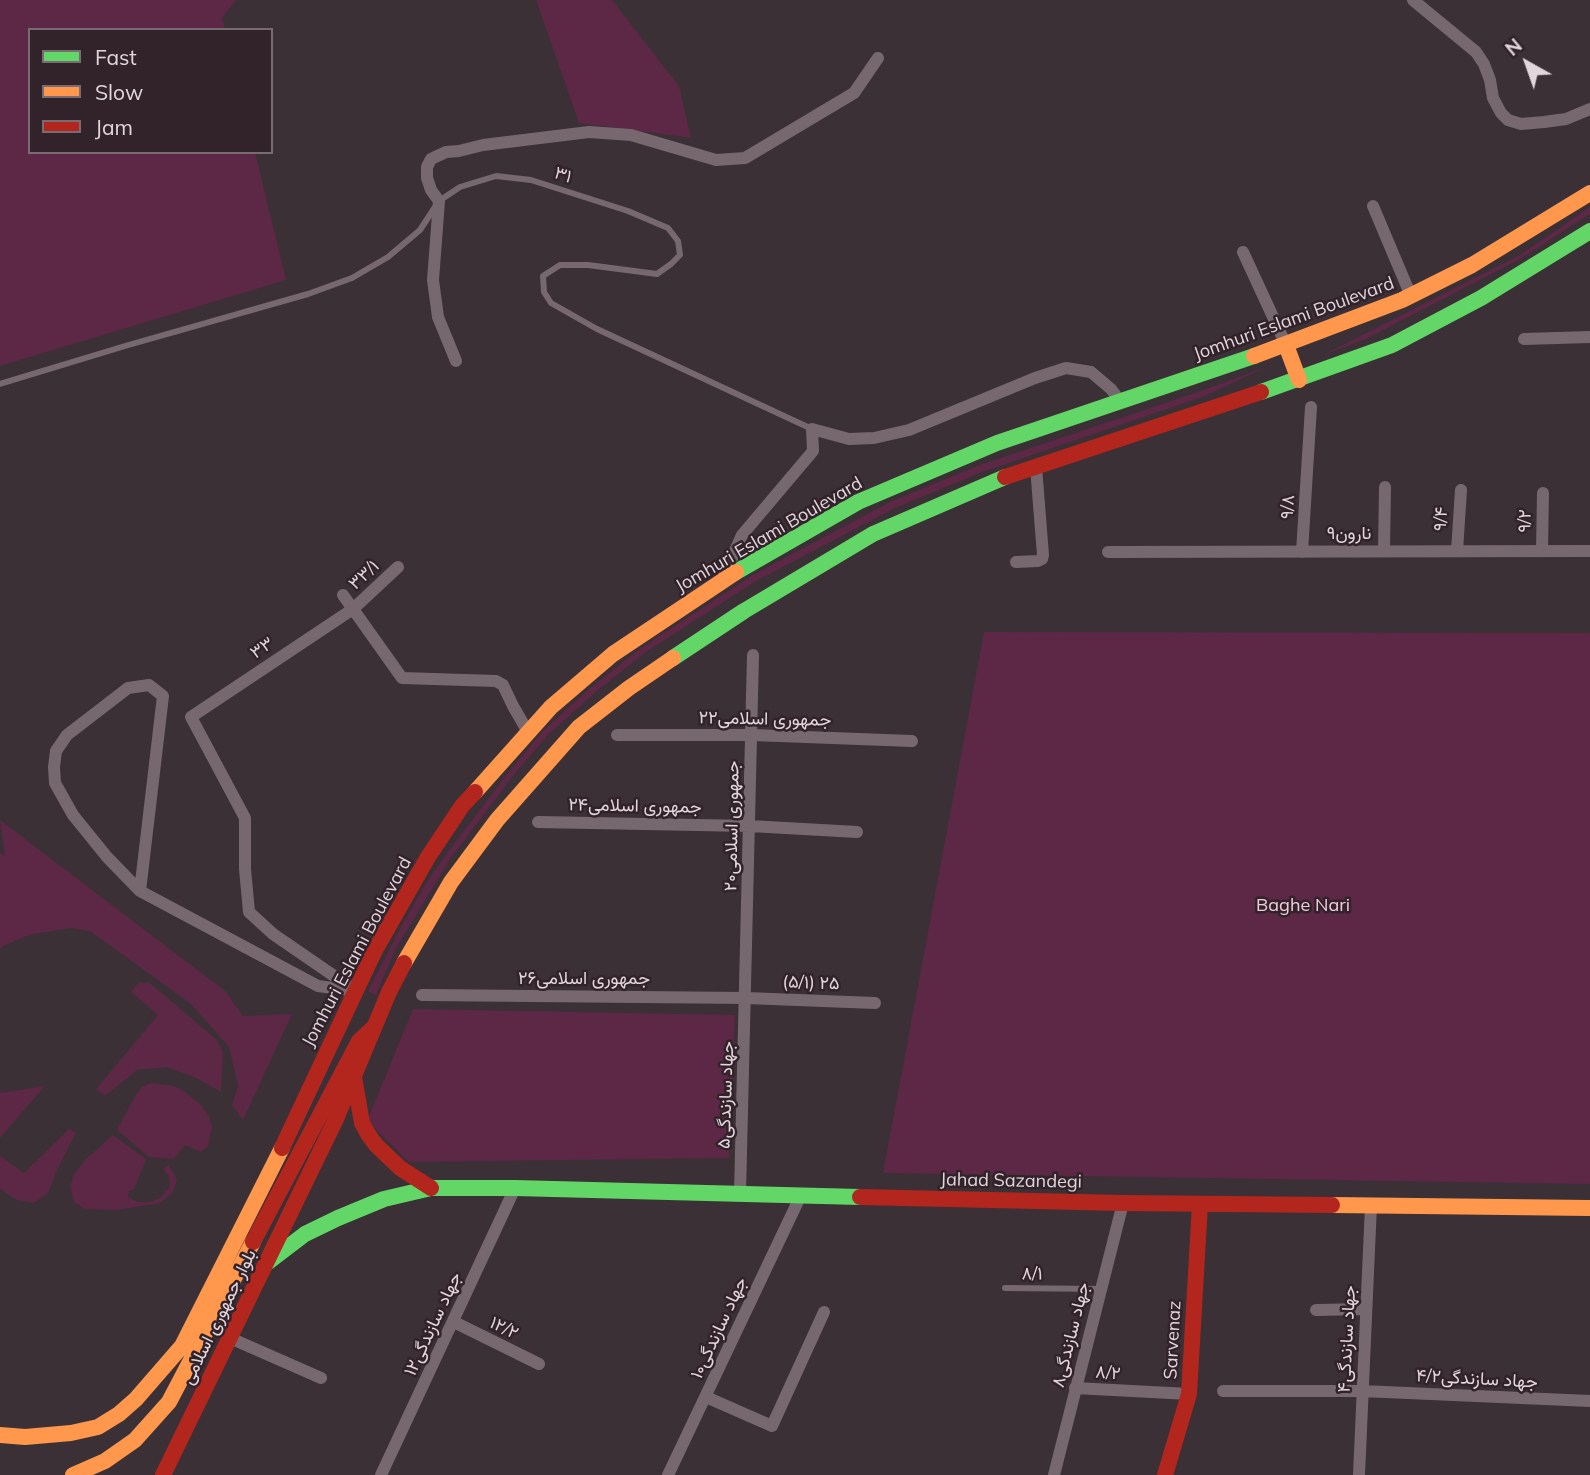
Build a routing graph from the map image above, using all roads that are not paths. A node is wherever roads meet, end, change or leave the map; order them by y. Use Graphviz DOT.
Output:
graph roads {
  1 [pos="1413,0"];
  2 [pos="878,58"];
  3 [pos="1590,109"];
  4 [pos="1590,192"];
  5 [pos="439,201"];
  6 [pos="1373,206"];
  7 [pos="1590,231"];
  8 [pos="1243,252"];
  9 [pos="1411,296"];
  10 [pos="1590,337"];
  11 [pos="1524,339"];
  12 [pos="1286,345"];
  13 [pos="456,361"];
  14 [pos="1299,380"];
  15 [pos="0,384"];
  16 [pos="1119,401"];
  17 [pos="1311,407"];
  18 [pos="812,429"];
  19 [pos="1036,467"];
  20 [pos="1385,487"];
  21 [pos="1461,490"];
  22 [pos="1543,493"];
  23 [pos="1384,551"];
  24 [pos="1457,551"];
  25 [pos="1542,551"];
  26 [pos="1590,551"];
  27 [pos="1108,552"];
  28 [pos="1303,552"];
  29 [pos="1016,562"];
  30 [pos="398,567"];
  31 [pos="723,579"];
  32 [pos="343,595"];
  33 [pos="353,609"];
  34 [pos="754,655"];
  35 [pos="528,732"];
  36 [pos="617,735"];
  37 [pos="752,735"];
  38 [pos="912,741"];
  39 [pos="538,822"];
  40 [pos="750,826"];
  41 [pos="857,832"];
  42 [pos="140,891"];
  43 [pos="356,991"];
  44 [pos="422,995"];
  45 [pos="746,998"];
  46 [pos="875,1003"];
  47 [pos="375,1026"];
  48 [pos="354,1077"];
  49 [pos="431,1188"];
  50 [pos="515,1188"];
  51 [pos="740,1194"];
  52 [pos="801,1195"];
  53 [pos="1123,1203"];
  54 [pos="1200,1204"];
  55 [pos="1371,1205"];
  56 [pos="1590,1208"];
  57 [pos="267,1263"];
  58 [pos="1005,1288"];
  59 [pos="1101,1289"];
  60 [pos="1366,1309"];
  61 [pos="1316,1310"];
  62 [pos="824,1312"];
  63 [pos="454,1322"];
  64 [pos="230,1338"];
  65 [pos="539,1364"];
  66 [pos="321,1378"];
  67 [pos="1075,1388"];
  68 [pos="1223,1391"];
  69 [pos="1362,1391"];
  70 [pos="1189,1394"];
  71 [pos="706,1397"];
  72 [pos="1590,1401"];
  73 [pos="0,1435"];
  74 [pos="73,1475"];
  75 [pos="163,1475"];
  76 [pos="381,1475"];
  77 [pos="668,1475"];
  78 [pos="1054,1475"];
  79 [pos="1165,1475"];
  80 [pos="1359,1475"];
  1 -- 3 [label="street"];
  2 -- 5 [label="street"];
  4 -- 9 [label="main road, Jomhuri Eslami Boulevard"];
  5 -- 13 [label="street"];
  5 -- 15 [label="lane, ۳۱"];
  5 -- 18 [label="lane, ۳۱"];
  6 -- 9 [label="street"];
  7 -- 14 [label="main road"];
  8 -- 12 [label="street"];
  9 -- 12 [label="main road, Jomhuri Eslami Boulevard"];
  10 -- 11 [label="street"];
  12 -- 14 [label="main road"];
  12 -- 16 [label="main road, Jomhuri Eslami Boulevard"];
  14 -- 19 [label="main road"];
  16 -- 18 [label="street"];
  16 -- 31 [label="main road, Jomhuri Eslami Boulevard"];
  17 -- 28 [label="street, ۹/۸"];
  18 -- 31 [label="street"];
  19 -- 29 [label="street"];
  19 -- 47 [label="main road"];
  20 -- 23 [label="street"];
  21 -- 24 [label="street, ۹/۴"];
  22 -- 25 [label="street, ۹/۲"];
  23 -- 24 [label="street, نارون۹"];
  23 -- 28 [label="street, نارون۹"];
  24 -- 25 [label="street, نارون۹"];
  25 -- 26 [label="street, نارون۹"];
  27 -- 28 [label="street, نارون۹"];
  30 -- 33 [label="street, ۳۳/۱"];
  31 -- 35 [label="main road, Jomhuri Eslami Boulevard"];
  32 -- 33 [label="street"];
  33 -- 35 [label="street"];
  33 -- 43 [label="street, ۳۳"];
  34 -- 37 [label="street, جمهوری اسلامی۲۰"];
  35 -- 43 [label="main road, Jomhuri Eslami Boulevard"];
  36 -- 37 [label="street, جمهوری اسلامی۲۲"];
  37 -- 38 [label="street, جمهوری اسلامی۲۲"];
  37 -- 40 [label="street, جمهوری اسلامی۲۰"];
  39 -- 40 [label="street, جمهوری اسلامی۲۴"];
  40 -- 41 [label="street, جمهوری اسلامی۲۴"];
  40 -- 45 [label="street, جمهوری اسلامی۲۰"];
  42 -- 42 [label="street"];
  42 -- 43 [label="street"];
  43 -- 73 [label="main road, بلوار جمهوری اسلامی"];
  44 -- 45 [label="street, جمهوری اسلامی۲۶"];
  45 -- 46 [label="street, (۵/۱) ۲۵"];
  45 -- 51 [label="street, جهاد سازندگی۵"];
  47 -- 48 [label="main road"];
  47 -- 74 [label="main road"];
  48 -- 49 [label="main road"];
  48 -- 57 [label="main road, بلوار جمهوری اسلامی"];
  49 -- 50 [label="main road, Jahad Sazandegi"];
  49 -- 57 [label="main road, Jahad Sazandegi"];
  50 -- 51 [label="main road, Jahad Sazandegi"];
  50 -- 63 [label="street, جهاد سازندگی۱۲"];
  51 -- 52 [label="main road, Jahad Sazandegi"];
  52 -- 53 [label="main road, Jahad Sazandegi"];
  52 -- 71 [label="street, جهاد سازندگی۱۰"];
  53 -- 54 [label="main road, Jahad Sazandegi"];
  53 -- 59 [label="street, جهاد سازندگی۸"];
  54 -- 55 [label="main road, Jahad Sazandegi"];
  54 -- 70 [label="main road, Sarvenaz"];
  55 -- 56 [label="main road, Jahad Sazandegi"];
  55 -- 60 [label="street, جهاد سازندگی۴"];
  57 -- 64 [label="main road, بلوار جمهوری اسلامی"];
  58 -- 59 [label="lane, ۸/۱"];
  59 -- 67 [label="street, جهاد سازندگی۸"];
  60 -- 61 [label="street"];
  60 -- 69 [label="street, جهاد سازندگی۴"];
  62 -- 71 [label="street"];
  63 -- 65 [label="street, ۱۲/۲"];
  63 -- 76 [label="street, جهاد سازندگی۱۲"];
  64 -- 66 [label="street"];
  64 -- 75 [label="main road, بلوار جمهوری اسلامی"];
  67 -- 70 [label="street, ۸/۲"];
  67 -- 78 [label="street, جهاد سازندگی۸"];
  68 -- 69 [label="street, ۴/۲جهاد سازندگی"];
  69 -- 72 [label="street, ۴/۲جهاد سازندگی"];
  69 -- 80 [label="street, جهاد سازندگی۴"];
  70 -- 79 [label="main road, Sarvenaz"];
  71 -- 77 [label="street, جهاد سازندگی۱۰"];
}
